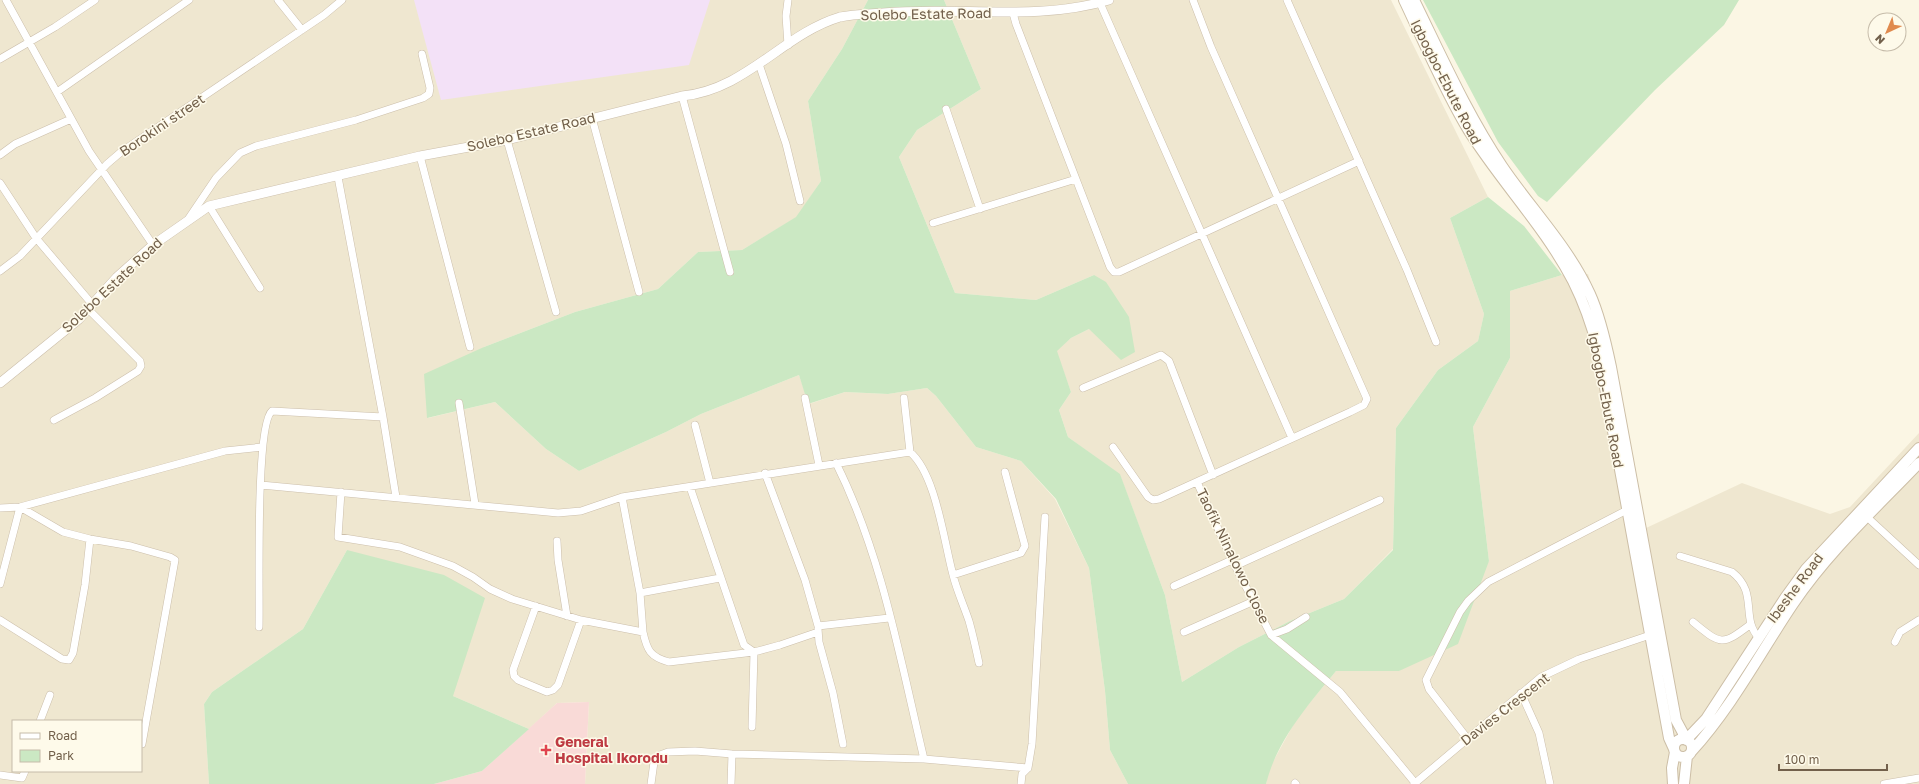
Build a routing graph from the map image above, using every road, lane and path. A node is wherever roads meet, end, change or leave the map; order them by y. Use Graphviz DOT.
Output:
graph roads {
  1 [pos="6,0"];
  2 [pos="95,0"];
  3 [pos="189,0"];
  4 [pos="278,0"];
  5 [pos="342,0"];
  6 [pos="788,0"];
  7 [pos="1109,0"];
  8 [pos="1193,0"];
  9 [pos="1287,0"];
  10 [pos="1404,0"];
  11 [pos="1414,0"];
  12 [pos="1100,3"];
  13 [pos="1084,4"];
  14 [pos="1013,13"];
  15 [pos="302,30"];
  16 [pos="30,43"];
  17 [pos="788,45"];
  18 [pos="422,54"];
  19 [pos="0,60"];
  20 [pos="759,64"];
  21 [pos="57,92"];
  22 [pos="682,96"];
  23 [pos="946,109"];
  24 [pos="592,118"];
  25 [pos="71,119"];
  26 [pos="507,140"];
  27 [pos="0,155"];
  28 [pos="420,156"];
  29 [pos="1359,161"];
  30 [pos="102,170"];
  31 [pos="338,177"];
  32 [pos="1076,179"];
  33 [pos="0,183"];
  34 [pos="1279,199"];
  35 [pos="800,201"];
  36 [pos="209,206"];
  37 [pos="980,209"];
  38 [pos="189,219"];
  39 [pos="933,223"];
  40 [pos="1203,233"];
  41 [pos="36,238"];
  42 [pos="153,245"];
  43 [pos="0,271"];
  44 [pos="730,272"];
  45 [pos="260,288"];
  46 [pos="639,292"];
  47 [pos="90,306"];
  48 [pos="556,312"];
  49 [pos="1436,342"];
  50 [pos="470,347"];
  51 [pos="0,383"];
  52 [pos="1083,388"];
  53 [pos="805,398"];
  54 [pos="904,398"];
  55 [pos="459,403"];
  56 [pos="383,417"];
  57 [pos="54,420"];
  58 [pos="695,425"];
  59 [pos="1292,438"];
  60 [pos="262,447"];
  61 [pos="1113,447"];
  62 [pos="1919,448"];
  63 [pos="910,452"];
  64 [pos="836,463"];
  65 [pos="1919,463"];
  66 [pos="819,465"];
  67 [pos="1005,472"];
  68 [pos="765,473"];
  69 [pos="1213,475"];
  70 [pos="1197,482"];
  71 [pos="710,483"];
  72 [pos="261,485"];
  73 [pos="690,486"];
  74 [pos="341,492"];
  75 [pos="396,497"];
  76 [pos="622,497"];
  77 [pos="1380,500"];
  78 [pos="475,504"];
  79 [pos="20,507"];
  80 [pos="0,508"];
  81 [pos="1627,510"];
  82 [pos="1045,516"];
  83 [pos="1867,517"];
  84 [pos="90,539"];
  85 [pos="557,541"];
  86 [pos="1680,556"];
  87 [pos="1234,563"];
  88 [pos="1919,565"];
  89 [pos="953,574"];
  90 [pos="720,578"];
  91 [pos="0,584"];
  92 [pos="1174,586"];
  93 [pos="640,593"];
  94 [pos="1254,601"];
  95 [pos="536,606"];
  96 [pos="567,616"];
  97 [pos="1306,617"];
  98 [pos="890,618"];
  99 [pos="0,620"];
  100 [pos="581,620"];
  101 [pos="1919,620"];
  102 [pos="1693,622"];
  103 [pos="1751,624"];
  104 [pos="259,627"];
  105 [pos="818,629"];
  106 [pos="643,632"];
  107 [pos="1184,632"];
  108 [pos="1655,634"];
  109 [pos="1271,635"];
  110 [pos="1759,638"];
  111 [pos="1895,642"];
  112 [pos="754,652"];
  113 [pos="979,663"];
  114 [pos="1521,693"];
  115 [pos="50,694"];
  116 [pos="40,720"];
  117 [pos="752,727"];
  118 [pos="1467,738"];
  119 [pos="1684,739"];
  120 [pos="142,744"];
  121 [pos="843,744"];
  122 [pos="1674,750"];
  123 [pos="732,754"];
  124 [pos="1689,754"];
  125 [pos="924,759"];
  126 [pos="1028,768"];
  127 [pos="25,772"];
  128 [pos="0,775"];
  129 [pos="1919,778"];
  130 [pos="651,784"];
  131 [pos="732,784"];
  132 [pos="1021,784"];
  133 [pos="1415,784"];
  134 [pos="1550,784"];
  135 [pos="1673,784"];
  136 [pos="1684,784"];
  137 [pos="1884,784"];
  1 -- 16 [label="street"];
  2 -- 16 [label="street"];
  3 -- 21 [label="street"];
  4 -- 15 [label="street"];
  5 -- 15 [label="street, Borokini street"];
  6 -- 17 [label="street"];
  7 -- 12 [label="street, Solebo Estate Road"];
  8 -- 34 [label="street"];
  9 -- 29 [label="street"];
  10 -- 81 [label="main road, Igbogbo-Ebute Road"];
  11 -- 108 [label="main road, Igbogbo-Ebute Road"];
  12 -- 13 [label="street, Solebo Estate Road"];
  12 -- 40 [label="street"];
  13 -- 14 [label="street, Solebo Estate Road"];
  14 -- 17 [label="street, Solebo Estate Road"];
  14 -- 32 [label="street"];
  15 -- 30 [label="street, Borokini street"];
  16 -- 19 [label="street"];
  16 -- 21 [label="street"];
  17 -- 20 [label="street, Solebo Estate Road"];
  18 -- 38 [label="street"];
  20 -- 22 [label="street, Solebo Estate Road"];
  20 -- 35 [label="street"];
  21 -- 25 [label="street"];
  22 -- 24 [label="street, Solebo Estate Road"];
  22 -- 44 [label="street"];
  23 -- 37 [label="street"];
  24 -- 26 [label="street, Solebo Estate Road"];
  24 -- 46 [label="street"];
  25 -- 27 [label="street"];
  25 -- 30 [label="street"];
  26 -- 28 [label="street, Solebo Estate Road"];
  26 -- 48 [label="street"];
  28 -- 31 [label="street, Solebo Estate Road"];
  28 -- 50 [label="street"];
  29 -- 34 [label="street"];
  29 -- 49 [label="street"];
  30 -- 41 [label="street, Borokini street"];
  30 -- 42 [label="street"];
  31 -- 36 [label="street, Solebo Estate Road"];
  31 -- 56 [label="street"];
  32 -- 37 [label="street"];
  32 -- 40 [label="street"];
  33 -- 41 [label="street"];
  34 -- 40 [label="street"];
  34 -- 59 [label="street"];
  36 -- 38 [label="street, Solebo Estate Road"];
  36 -- 45 [label="street"];
  37 -- 39 [label="street"];
  38 -- 42 [label="street, Solebo Estate Road"];
  40 -- 59 [label="street"];
  41 -- 43 [label="street, Borokini street"];
  41 -- 47 [label="street"];
  42 -- 47 [label="street, Solebo Estate Road"];
  47 -- 51 [label="street, Solebo Estate Road"];
  47 -- 57 [label="street"];
  52 -- 69 [label="street"];
  53 -- 66 [label="street"];
  54 -- 63 [label="street"];
  55 -- 78 [label="street"];
  56 -- 60 [label="street"];
  56 -- 75 [label="street"];
  58 -- 71 [label="street"];
  59 -- 69 [label="street"];
  60 -- 72 [label="street"];
  60 -- 79 [label="street"];
  61 -- 70 [label="street"];
  62 -- 110 [label="main road, Ibeshe Road"];
  63 -- 64 [label="street"];
  63 -- 89 [label="street"];
  64 -- 66 [label="street"];
  64 -- 98 [label="street"];
  65 -- 83 [label="main road, Ibeshe Road"];
  66 -- 68 [label="street"];
  67 -- 89 [label="street"];
  68 -- 71 [label="street"];
  68 -- 105 [label="street"];
  69 -- 70 [label="street"];
  70 -- 87 [label="street, Taofik Ninalowo Close"];
  71 -- 73 [label="street"];
  72 -- 74 [label="street"];
  72 -- 104 [label="street"];
  73 -- 76 [label="street"];
  73 -- 90 [label="street"];
  74 -- 75 [label="street"];
  74 -- 95 [label="street"];
  75 -- 78 [label="street"];
  76 -- 78 [label="street"];
  76 -- 93 [label="street"];
  77 -- 87 [label="street"];
  79 -- 80 [label="street"];
  79 -- 84 [label="street"];
  79 -- 91 [label="street"];
  81 -- 108 [label="main road, Igbogbo-Ebute Road"];
  81 -- 118 [label="street"];
  82 -- 126 [label="street"];
  83 -- 88 [label="street"];
  83 -- 124 [label="main road, Ibeshe Road"];
  84 -- 99 [label="street"];
  84 -- 120 [label="street"];
  85 -- 96 [label="street"];
  86 -- 103 [label="street"];
  87 -- 92 [label="street"];
  87 -- 94 [label="street, Taofik Ninalowo Close"];
  89 -- 113 [label="street"];
  90 -- 93 [label="street"];
  90 -- 112 [label="street"];
  93 -- 106 [label="street"];
  94 -- 107 [label="street"];
  94 -- 109 [label="street, Taofik Ninalowo Close"];
  95 -- 96 [label="street"];
  95 -- 100 [label="street"];
  96 -- 100 [label="street"];
  97 -- 109 [label="street"];
  98 -- 105 [label="street"];
  98 -- 125 [label="street"];
  100 -- 106 [label="street"];
  101 -- 111 [label="street"];
  102 -- 103 [label="street"];
  103 -- 110 [label="street"];
  105 -- 112 [label="street"];
  105 -- 121 [label="street"];
  106 -- 112 [label="street"];
  108 -- 114 [label="street, Davies Crescent"];
  108 -- 119 [label="main road, Igbogbo-Ebute Road"];
  108 -- 122 [label="main road, Igbogbo-Ebute Road"];
  109 -- 133 [label="street, Taofik Ninalowo Close"];
  110 -- 119 [label="main road, Ibeshe Road"];
  112 -- 117 [label="street"];
  114 -- 118 [label="street, Davies Crescent"];
  114 -- 134 [label="street"];
  115 -- 116 [label="street"];
  118 -- 133 [label="street, Davies Crescent"];
  119 -- 122 [label="main road"];
  119 -- 124 [label="main road"];
  122 -- 124 [label="main road"];
  122 -- 135 [label="main road"];
  123 -- 125 [label="street"];
  123 -- 130 [label="street"];
  123 -- 131 [label="street"];
  124 -- 136 [label="main road"];
  125 -- 126 [label="street"];
  126 -- 132 [label="street"];
  127 -- 128 [label="street"];
  129 -- 137 [label="street"];
}
